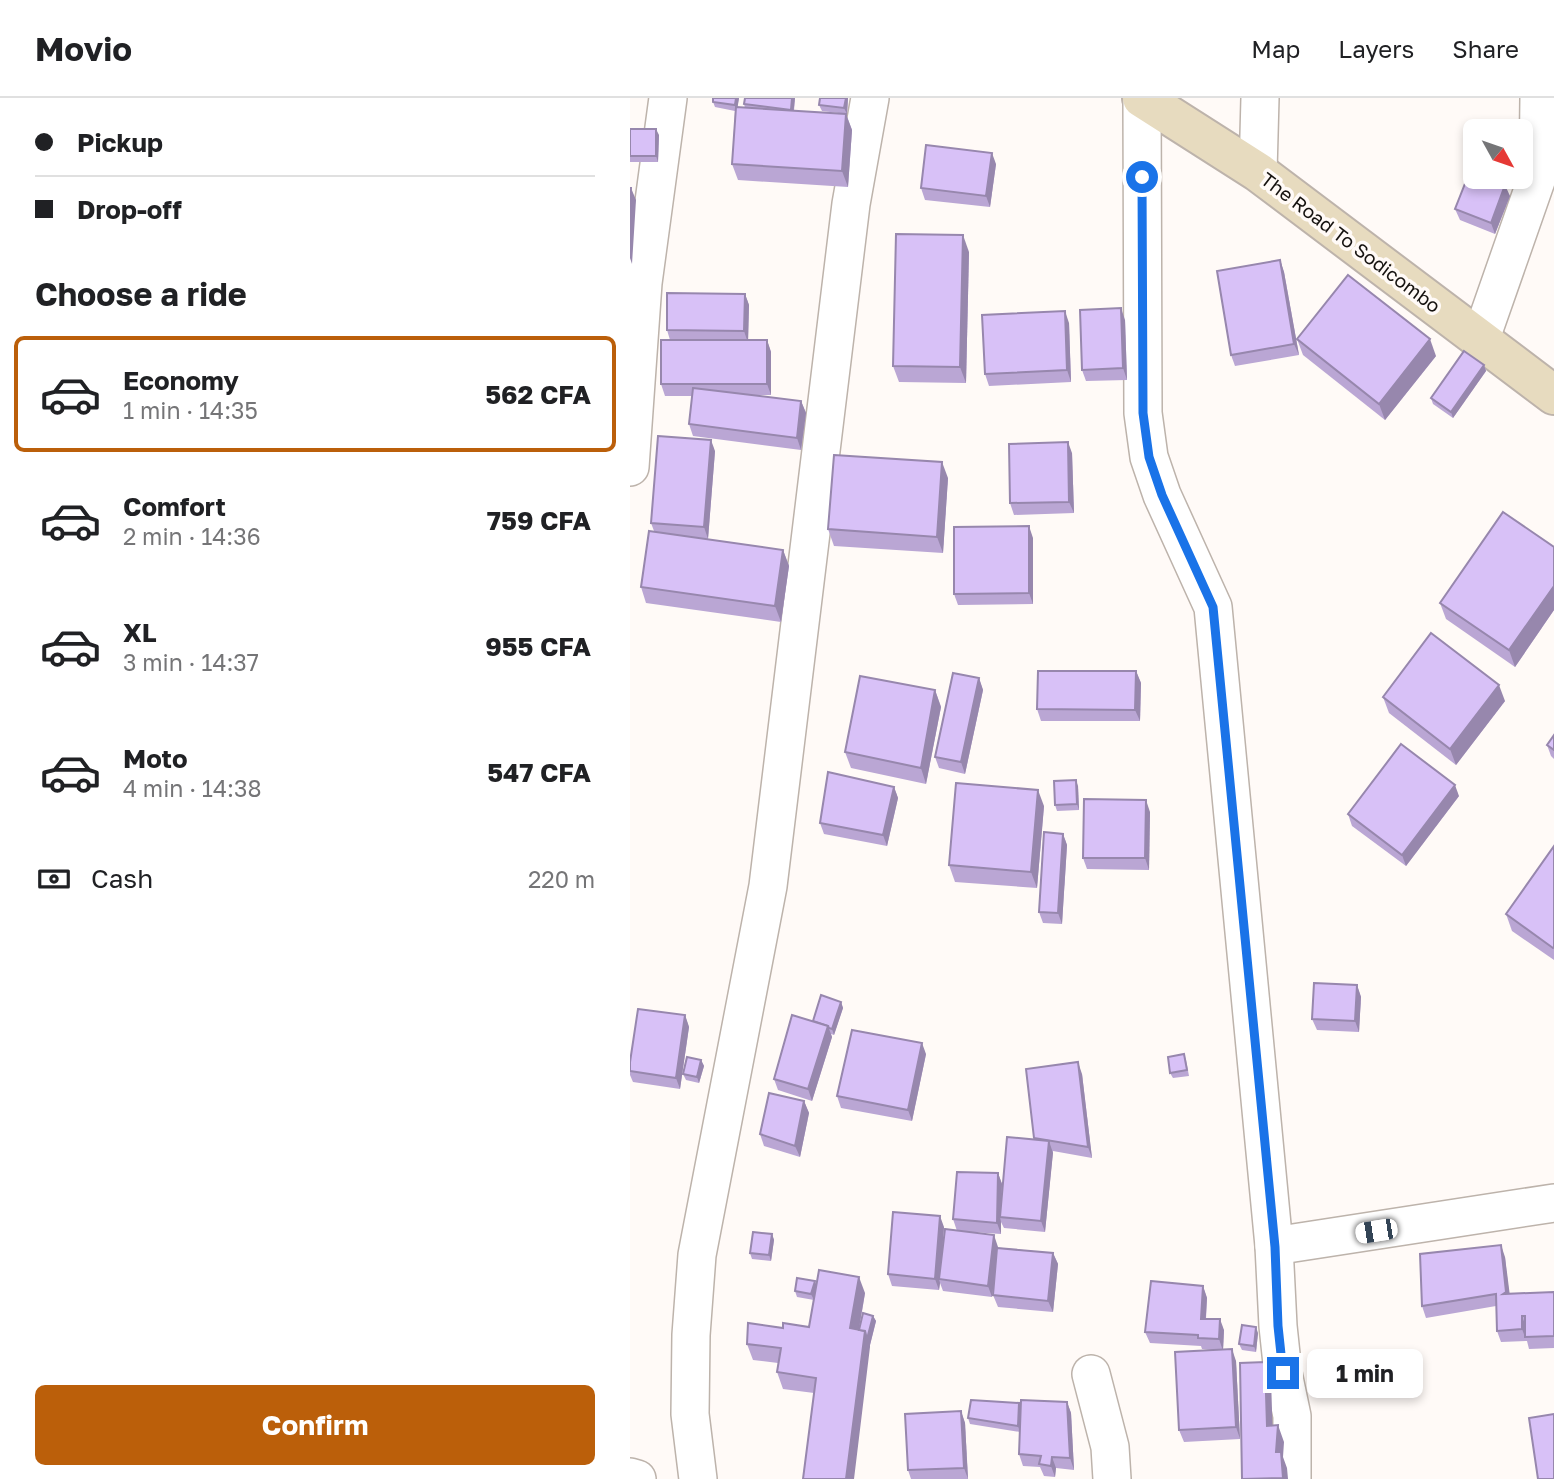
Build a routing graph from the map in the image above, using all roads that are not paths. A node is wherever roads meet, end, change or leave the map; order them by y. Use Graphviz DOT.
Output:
graph roads {
  1 [pos="668,98"];
  2 [pos="870,98"];
  3 [pos="1142,98"];
  4 [pos="1260,98"];
  5 [pos="1539,98"];
  6 [pos="1258,172"];
  7 [pos="637,283"];
  8 [pos="1481,338"];
  9 [pos="1554,395"];
  10 [pos="630,467"];
  11 [pos="1554,1203"];
  12 [pos="1275,1247"];
  13 [pos="1091,1374"];
  14 [pos="630,1477"];
  15 [pos="637,1479"];
  16 [pos="698,1479"];
  17 [pos="1112,1479"];
  18 [pos="1292,1479"];
  1 -- 7 [label="street"];
  2 -- 16 [label="street"];
  3 -- 6 [label="main road, The Road To Sodicombo"];
  3 -- 12 [label="street"];
  4 -- 6 [label="street"];
  5 -- 8 [label="street"];
  6 -- 8 [label="main road, The Road To Sodicombo"];
  7 -- 10 [label="street"];
  8 -- 9 [label="main road, The Road To Sodicombo"];
  11 -- 12 [label="street"];
  12 -- 18 [label="street"];
  13 -- 17 [label="street"];
  14 -- 15 [label="street"];
}
